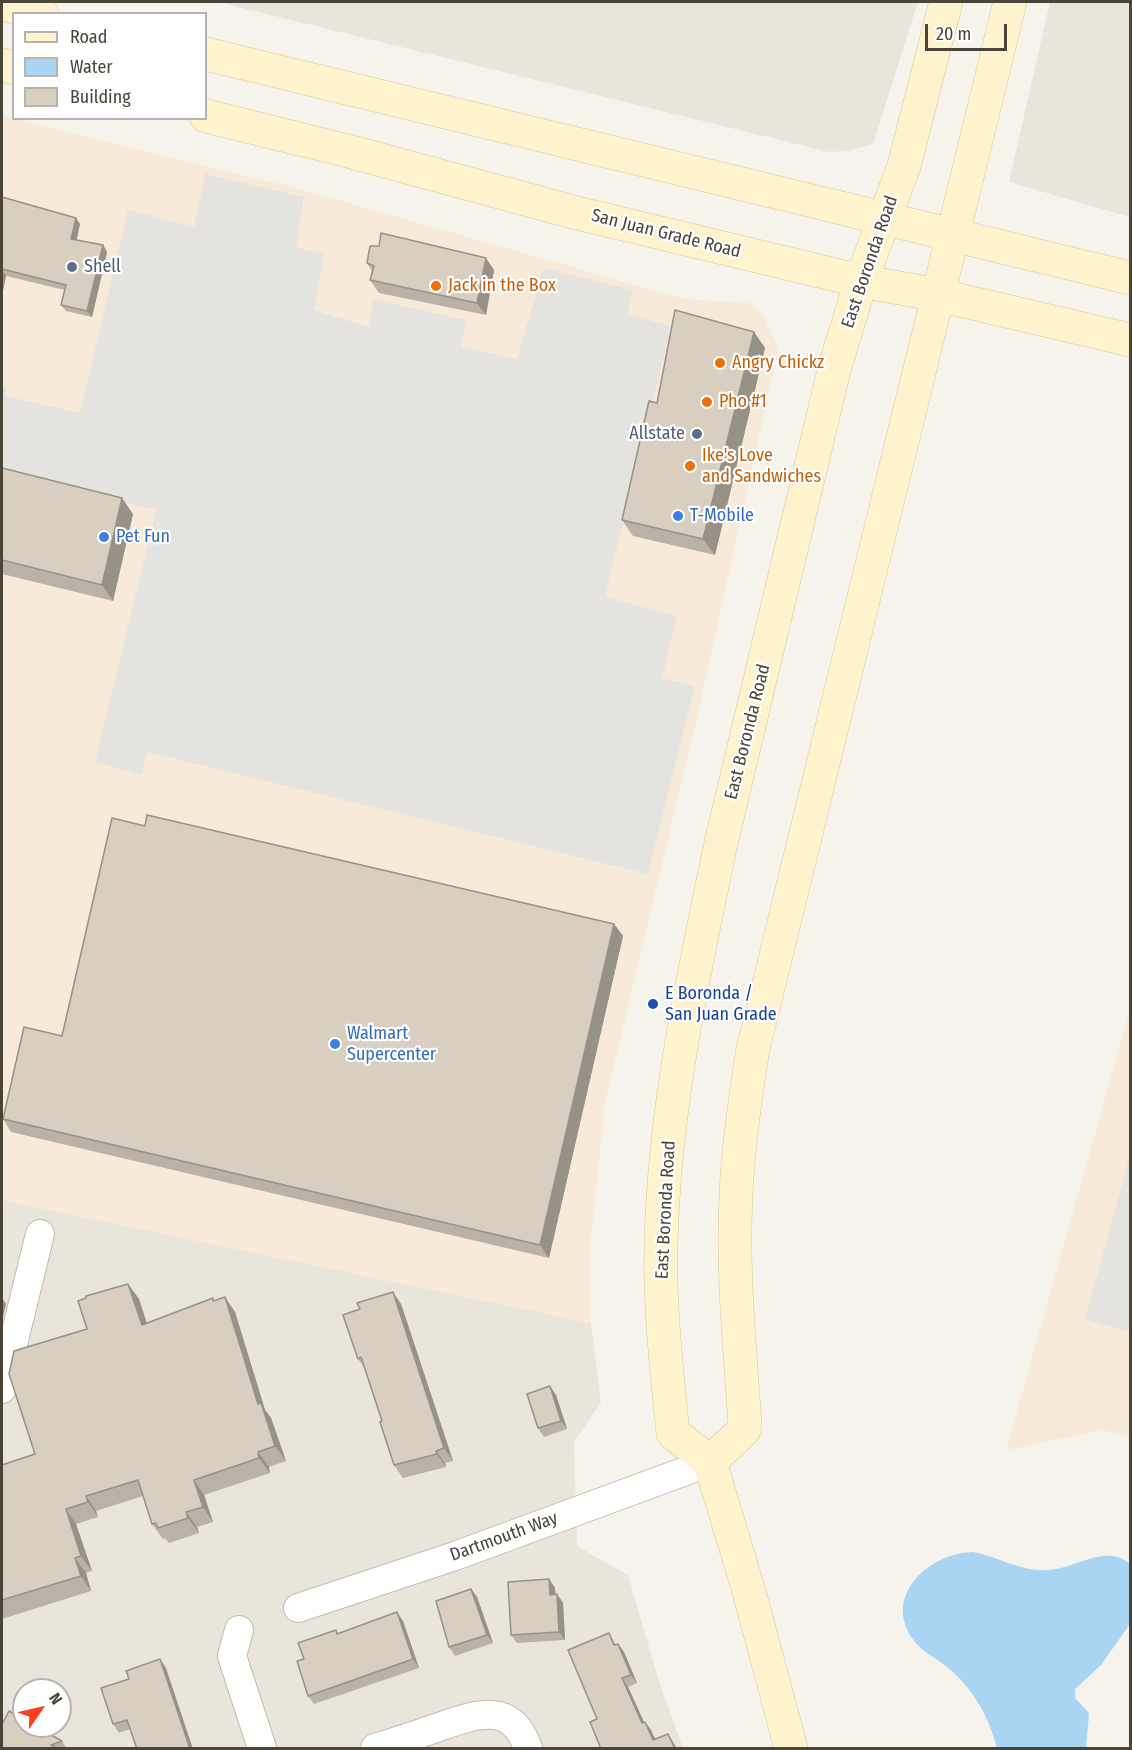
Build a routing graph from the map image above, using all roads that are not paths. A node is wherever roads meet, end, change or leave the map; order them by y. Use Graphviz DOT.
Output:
graph roads {
  1 [pos="946,2"];
  2 [pos="1010,2"];
  3 [pos="2,4"];
  4 [pos="34,12"];
  5 [pos="207,54"];
  6 [pos="207,116"];
  7 [pos="884,218"];
  8 [pos="952,235"];
  9 [pos="1131,278"];
  10 [pos="861,281"];
  11 [pos="938,296"];
  12 [pos="1131,340"];
  13 [pos="40,1234"];
  14 [pos="2,1389"];
  15 [pos="710,1462"];
  16 [pos="298,1608"];
  17 [pos="239,1630"];
  18 [pos="262,1749"];
  19 [pos="375,1749"];
  20 [pos="528,1749"];
  21 [pos="791,1749"];
  1 -- 7 [label="main road, East Boronda Road"];
  2 -- 8 [label="main road"];
  3 -- 4 [label="main road"];
  5 -- 7 [label="main road"];
  6 -- 10 [label="main road, San Juan Grade Road"];
  7 -- 8 [label="main road"];
  7 -- 10 [label="main road, East Boronda Road"];
  8 -- 9 [label="main road"];
  8 -- 11 [label="main road"];
  10 -- 11 [label="main road, San Juan Grade Road"];
  10 -- 15 [label="main road, East Boronda Road"];
  11 -- 12 [label="main road, San Juan Grade Road"];
  11 -- 15 [label="main road"];
  13 -- 14 [label="street"];
  15 -- 16 [label="street, Dartmouth Way"];
  15 -- 21 [label="main road"];
  17 -- 18 [label="street"];
  19 -- 20 [label="street"];
}
